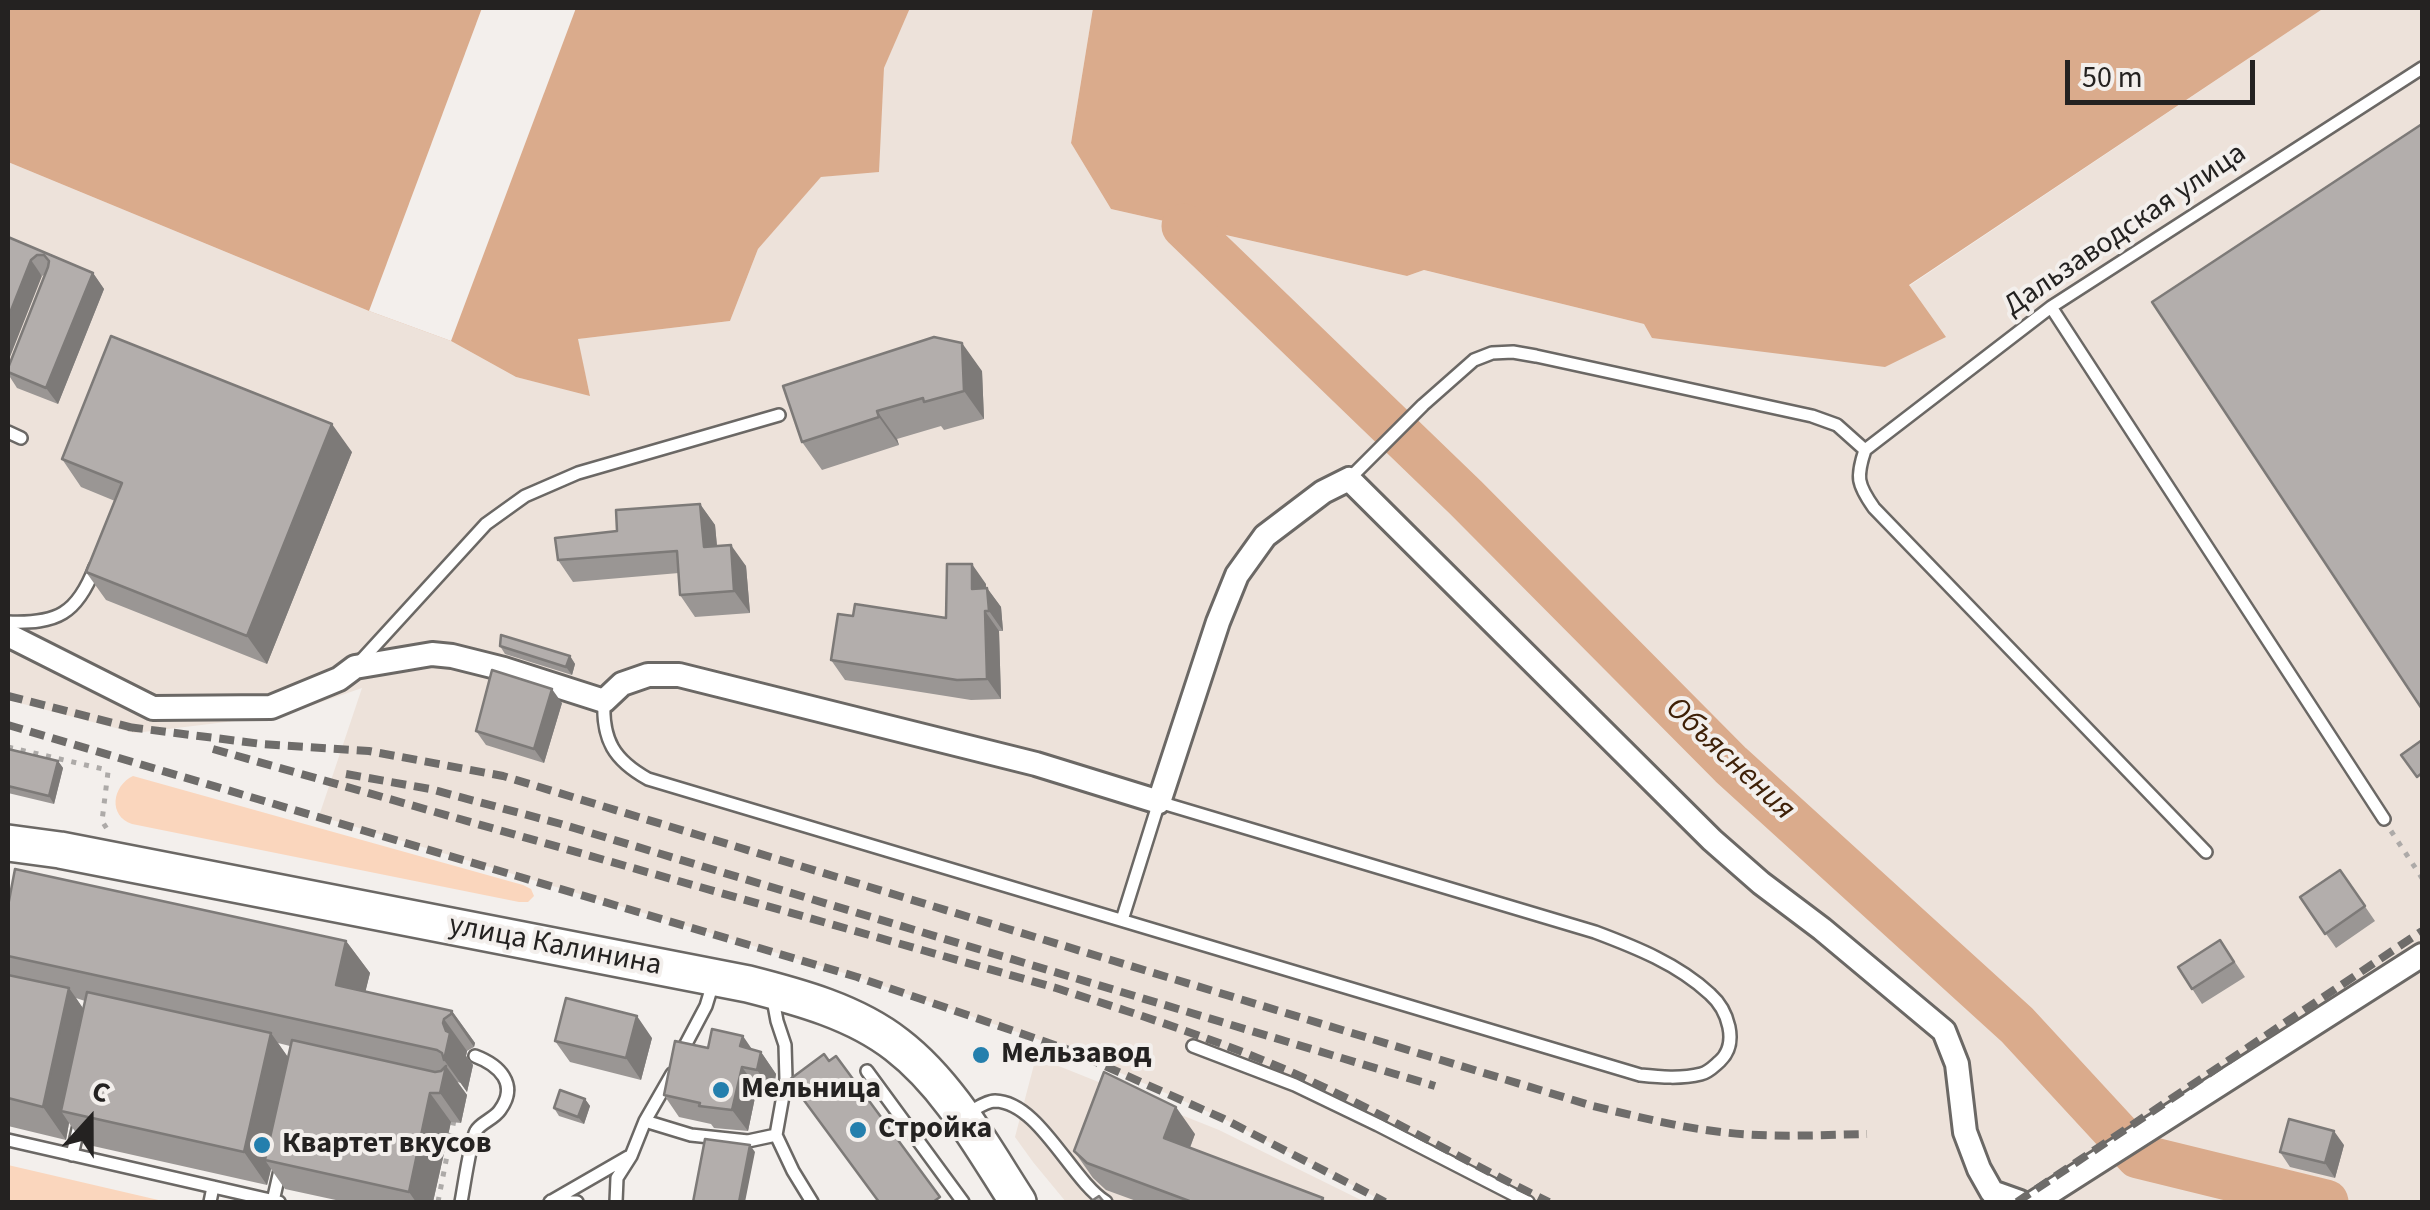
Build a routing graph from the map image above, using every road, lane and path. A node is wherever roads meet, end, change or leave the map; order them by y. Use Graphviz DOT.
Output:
graph roads {
  1 [pos="2422,68"];
  2 [pos="2050,307"];
  3 [pos="778,415"];
  4 [pos="8,432"];
  5 [pos="21,438"];
  6 [pos="1866,450"];
  7 [pos="1349,479"];
  8 [pos="101,551"];
  9 [pos="8,622"];
  10 [pos="8,635"];
  11 [pos="355,668"];
  12 [pos="604,701"];
  13 [pos="1160,802"];
  14 [pos="2384,819"];
  15 [pos="8,843"];
  16 [pos="2206,852"];
  17 [pos="2421,876"];
  18 [pos="1122,920"];
  19 [pos="2422,955"];
  20 [pos="715,979"];
  21 [pos="772,990"];
  22 [pos="1193,1046"];
  23 [pos="475,1056"];
  24 [pos="867,1071"];
  25 [pos="83,1105"];
  26 [pos="454,1110"];
  27 [pos="962,1117"];
  28 [pos="645,1121"];
  29 [pos="776,1135"];
  30 [pos="8,1140"];
  31 [pos="284,1150"];
  32 [pos="72,1155"];
  33 [pos="630,1156"];
  34 [pos="213,1187"];
  35 [pos="210,1202"];
  36 [pos="276,1202"];
  37 [pos="438,1202"];
  38 [pos="461,1202"];
  39 [pos="550,1202"];
  40 [pos="577,1202"];
  41 [pos="616,1202"];
  42 [pos="812,1202"];
  43 [pos="964,1202"];
  44 [pos="1018,1202"];
  45 [pos="1106,1202"];
  46 [pos="1528,1202"];
  47 [pos="2020,1202"];
  48 [pos="2035,1202"];
  1 -- 2 [label="lane, Дальзаводская улица"];
  2 -- 6 [label="lane, Дальзаводская улица"];
  2 -- 14 [label="lane"];
  3 -- 11 [label="lane"];
  4 -- 5 [label="lane"];
  6 -- 7 [label="lane"];
  6 -- 16 [label="lane"];
  7 -- 13 [label="street"];
  7 -- 47 [label="street"];
  8 -- 9 [label="lane"];
  10 -- 11 [label="street"];
  11 -- 12 [label="street"];
  12 -- 13 [label="street"];
  12 -- 18 [label="lane"];
  13 -- 18 [label="lane"];
  13 -- 18 [label="lane"];
  14 -- 17 [label="path"];
  15 -- 20 [label="main road, улица Калинина"];
  19 -- 48 [label="street"];
  20 -- 21 [label="main road, улица Калинина"];
  20 -- 28 [label="lane"];
  21 -- 27 [label="main road, улица Калинина"];
  21 -- 29 [label="lane"];
  22 -- 46 [label="lane"];
  23 -- 38 [label="lane"];
  24 -- 43 [label="lane"];
  25 -- 32 [label="lane"];
  26 -- 37 [label="path"];
  27 -- 44 [label="main road, улица Калинина"];
  27 -- 45 [label="lane"];
  28 -- 29 [label="lane"];
  28 -- 33 [label="lane"];
  29 -- 42 [label="lane"];
  30 -- 32 [label="lane"];
  31 -- 36 [label="lane"];
  32 -- 34 [label="lane"];
  33 -- 39 [label="lane"];
  33 -- 41 [label="lane"];
  34 -- 35 [label="lane"];
  34 -- 36 [label="lane"];
  39 -- 40 [label="lane"];
}
